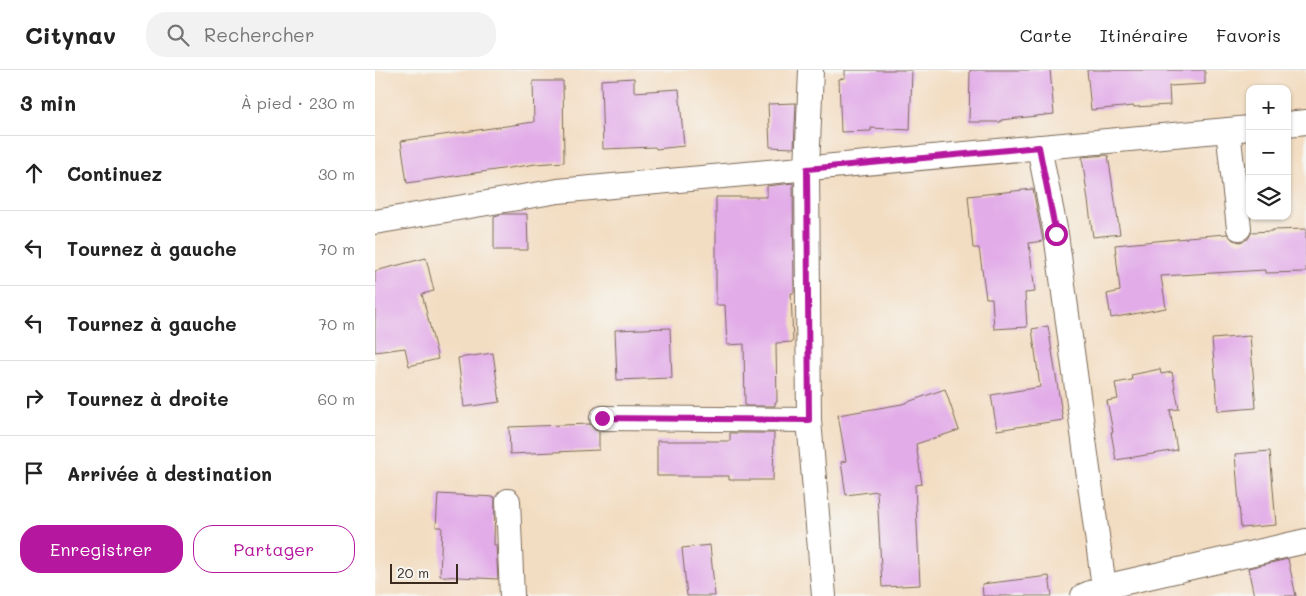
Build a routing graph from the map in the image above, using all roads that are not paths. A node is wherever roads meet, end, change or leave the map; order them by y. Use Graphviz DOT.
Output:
graph roads {
  1 [pos="811,70"];
  2 [pos="1306,122"];
  3 [pos="1291,124"];
  4 [pos="1239,129"];
  5 [pos="1039,147"];
  6 [pos="807,169"];
  7 [pos="375,222"];
  8 [pos="1239,228"];
  9 [pos="602,418"];
  10 [pos="809,420"];
  11 [pos="509,501"];
  12 [pos="1306,541"];
  13 [pos="1093,591"];
  14 [pos="512,596"];
  15 [pos="823,596"];
  1 -- 6 [label="street"];
  2 -- 3 [label="street"];
  4 -- 5 [label="street"];
  4 -- 8 [label="street"];
  5 -- 6 [label="street"];
  5 -- 13 [label="street"];
  6 -- 7 [label="street"];
  6 -- 10 [label="street"];
  9 -- 10 [label="street"];
  10 -- 15 [label="street"];
  11 -- 14 [label="street"];
  12 -- 13 [label="street"];
}
